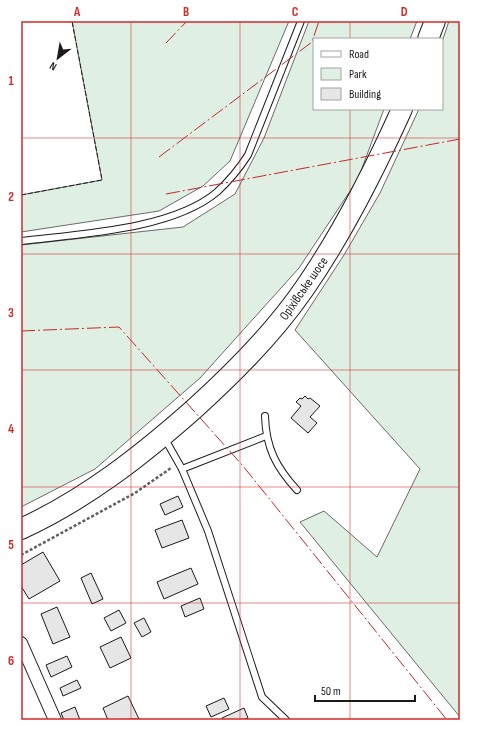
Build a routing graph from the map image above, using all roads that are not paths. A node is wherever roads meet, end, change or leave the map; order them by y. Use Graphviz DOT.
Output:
graph roads {
  1 [pos="300,21"];
  2 [pos="435,21"];
  3 [pos="428,38"];
  4 [pos="402,110"];
  5 [pos="21,241"];
  6 [pos="265,416"];
  7 [pos="164,436"];
  8 [pos="266,436"];
  9 [pos="180,466"];
  10 [pos="297,490"];
  11 [pos="21,529"];
  12 [pos="21,642"];
  13 [pos="55,720"];
  14 [pos="286,720"];
  1 -- 5 [label="lane"];
  2 -- 3 [label="highway"];
  4 -- 7 [label="highway, Оріхівське шосе"];
  6 -- 8 [label="lane"];
  7 -- 9 [label="lane"];
  7 -- 11 [label="highway, Оріхівське шосе"];
  8 -- 9 [label="lane"];
  8 -- 10 [label="lane"];
  9 -- 14 [label="lane"];
  12 -- 13 [label="street"];
}
